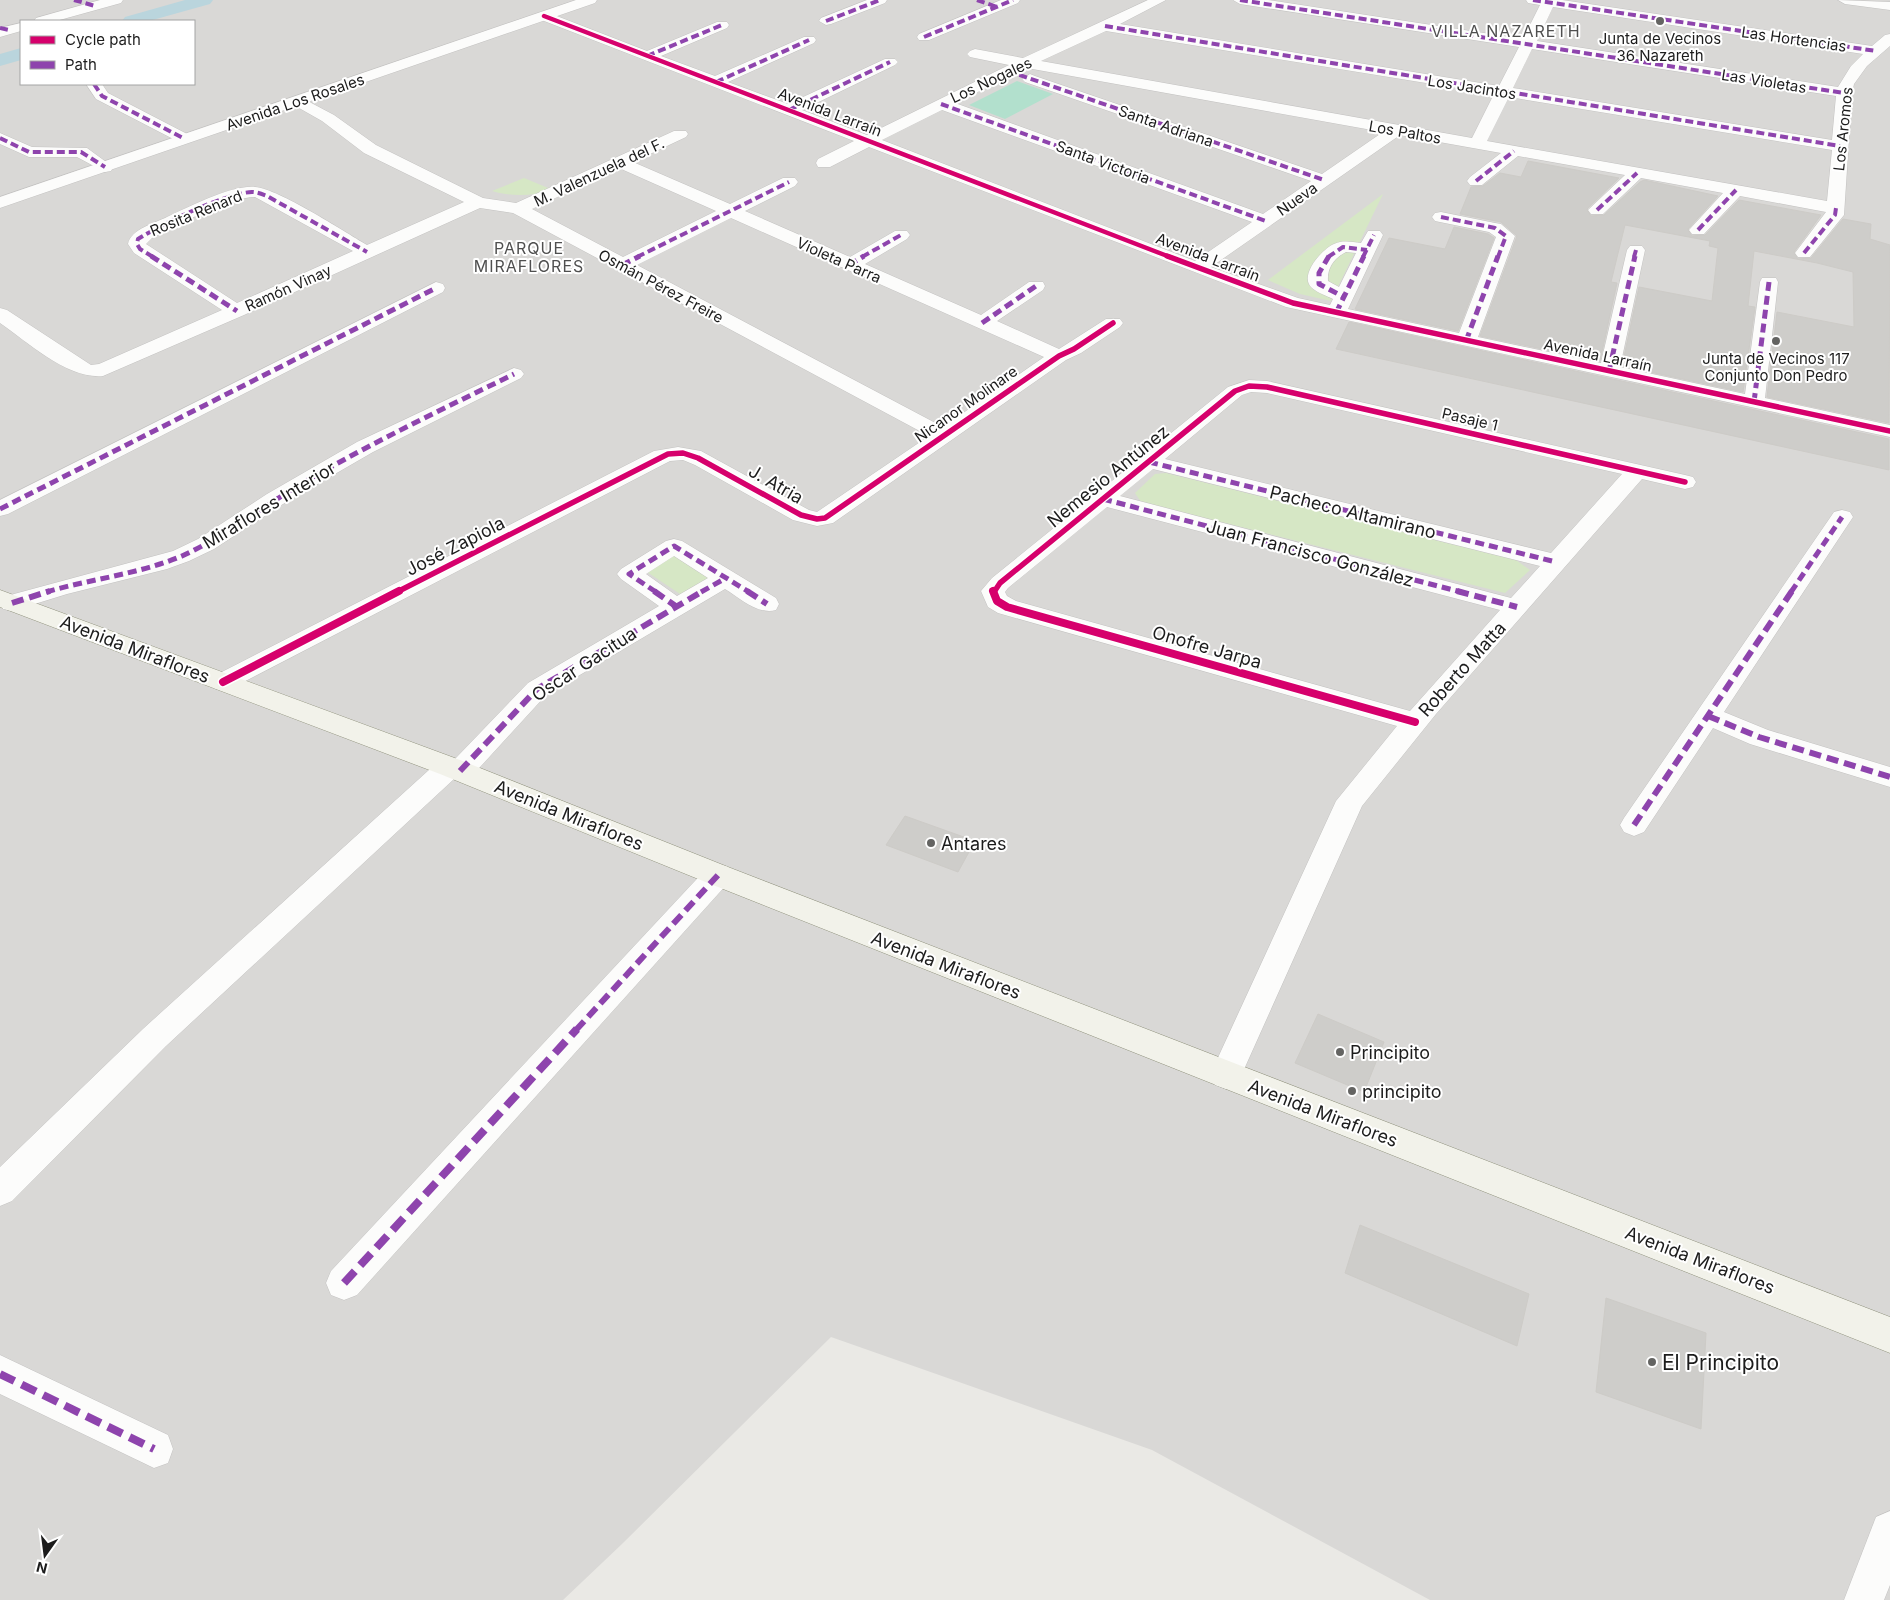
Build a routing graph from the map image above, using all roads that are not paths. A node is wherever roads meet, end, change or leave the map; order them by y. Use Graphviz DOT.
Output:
graph roads {
  1 [pos="74,0"];
  2 [pos="116,0"];
  3 [pos="590,0"];
  4 [pos="880,0"];
  5 [pos="978,0"];
  6 [pos="1013,0"];
  7 [pos="1159,0"];
  8 [pos="1240,0"];
  9 [pos="1533,0"];
  10 [pos="1846,0"];
  11 [pos="1549,1"];
  12 [pos="95,6"];
  13 [pos="1890,6"];
  14 [pos="997,7"];
  15 [pos="544,16"];
  16 [pos="45,20"];
  17 [pos="826,21"];
  18 [pos="722,25"];
  19 [pos="1105,26"];
  20 [pos="924,37"];
  21 [pos="1890,38"];
  22 [pos="809,40"];
  23 [pos="1527,45"];
  24 [pos="1876,51"];
  25 [pos="975,54"];
  26 [pos="647,56"];
  27 [pos="890,62"];
  28 [pos="1024,64"];
  29 [pos="1008,71"];
  30 [pos="715,82"];
  31 [pos="95,85"];
  32 [pos="1503,92"];
  33 [pos="1844,93"];
  34 [pos="298,101"];
  35 [pos="941,104"];
  36 [pos="789,110"];
  37 [pos="1396,130"];
  38 [pos="680,134"];
  39 [pos="0,138"];
  40 [pos="185,139"];
  41 [pos="868,141"];
  42 [pos="1477,144"];
  43 [pos="1840,146"];
  44 [pos="1514,151"];
  45 [pos="619,162"];
  46 [pos="824,163"];
  47 [pos="105,167"];
  48 [pos="1637,173"];
  49 [pos="1324,180"];
  50 [pos="1476,181"];
  51 [pos="789,182"];
  52 [pos="1736,190"];
  53 [pos="478,202"];
  54 [pos="0,203"];
  55 [pos="1836,208"];
  56 [pos="518,209"];
  57 [pos="1597,210"];
  58 [pos="730,211"];
  59 [pos="1441,216"];
  60 [pos="1266,221"];
  61 [pos="1698,230"];
  62 [pos="901,235"];
  63 [pos="1636,250"];
  64 [pos="367,252"];
  65 [pos="1804,253"];
  66 [pos="622,265"];
  67 [pos="850,265"];
  68 [pos="1197,268"];
  69 [pos="1769,282"];
  70 [pos="1036,286"];
  71 [pos="436,288"];
  72 [pos="1340,305"];
  73 [pos="237,311"];
  74 [pos="0,314"];
  75 [pos="982,323"];
  76 [pos="1113,323"];
  77 [pos="1466,341"];
  78 [pos="1059,356"];
  79 [pos="1608,371"];
  80 [pos="514,374"];
  81 [pos="1249,386"];
  82 [pos="1754,402"];
  83 [pos="1890,431"];
  84 [pos="944,436"];
  85 [pos="703,460"];
  86 [pos="1149,462"];
  87 [pos="1638,471"];
  88 [pos="1685,482"];
  89 [pos="1103,499"];
  90 [pos="0,509"];
  91 [pos="836,512"];
  92 [pos="1842,517"];
  93 [pos="1556,562"];
  94 [pos="726,578"];
  95 [pos="994,596"];
  96 [pos="6,601"];
  97 [pos="767,604"];
  98 [pos="677,607"];
  99 [pos="1516,607"];
  100 [pos="223,682"];
  101 [pos="1708,716"];
  102 [pos="1415,722"];
  103 [pos="455,769"];
  104 [pos="1890,777"];
  105 [pos="1634,825"];
  106 [pos="718,875"];
  107 [pos="1226,1075"];
  108 [pos="0,1190"];
  109 [pos="344,1283"];
  110 [pos="1890,1335"];
  111 [pos="0,1374"];
  112 [pos="154,1449"];
  113 [pos="1890,1531"];
  114 [pos="1864,1600"];
  1 -- 12 [label="street"];
  2 -- 12 [label="street"];
  3 -- 15 [label="street, Avenida Los Rosales"];
  4 -- 17 [label="street"];
  5 -- 14 [label="street"];
  6 -- 14 [label="street"];
  7 -- 19 [label="street, Los Nogales"];
  8 -- 23 [label="street, Las Violetas"];
  9 -- 11 [label="street, Las Hortencias"];
  10 -- 13 [label="street"];
  11 -- 23 [label="street"];
  11 -- 24 [label="street, Las Hortencias"];
  12 -- 16 [label="street"];
  14 -- 20 [label="street"];
  15 -- 26 [label="street, Avenida Larraín"];
  15 -- 34 [label="street, Avenida Los Rosales"];
  18 -- 26 [label="street"];
  19 -- 28 [label="street, Los Nogales"];
  19 -- 32 [label="street, Los Jacintos"];
  21 -- 24 [label="street, Los Aromos"];
  22 -- 30 [label="street"];
  23 -- 32 [label="street"];
  23 -- 33 [label="street, Las Violetas"];
  24 -- 33 [label="street, Los Aromos"];
  25 -- 28 [label="street, Los Paltos"];
  26 -- 30 [label="street, Avenida Larraín"];
  27 -- 36 [label="street"];
  28 -- 29 [label="street, Los Nogales"];
  28 -- 37 [label="street, Los Paltos"];
  29 -- 35 [label="street, Los Nogales"];
  29 -- 49 [label="street, Santa Adriana"];
  30 -- 36 [label="street, Avenida Larraín"];
  31 -- 40 [label="street"];
  32 -- 42 [label="street"];
  32 -- 43 [label="street, Los Jacintos"];
  33 -- 43 [label="street, Los Aromos"];
  34 -- 40 [label="street, Avenida Los Rosales"];
  34 -- 53 [label="street, Osmán Pérez Freire"];
  35 -- 41 [label="street, Los Nogales"];
  35 -- 60 [label="street, Santa Victoria"];
  36 -- 41 [label="street, Avenida Larraín"];
  37 -- 42 [label="street, Los Paltos"];
  37 -- 49 [label="street, Nueva"];
  38 -- 45 [label="street, M. Valenzuela del F."];
  39 -- 47 [label="street"];
  40 -- 47 [label="street, Avenida Los Rosales"];
  41 -- 46 [label="street, Los Nogales"];
  41 -- 68 [label="street, Avenida Larraín"];
  42 -- 44 [label="street, Los Paltos"];
  43 -- 55 [label="street, Los Aromos"];
  44 -- 48 [label="street, Los Paltos"];
  44 -- 50 [label="street"];
  45 -- 56 [label="street, M. Valenzuela del F."];
  45 -- 58 [label="street, Violeta Parra"];
  47 -- 54 [label="street, Avenida Los Rosales"];
  48 -- 52 [label="street, Los Paltos"];
  48 -- 57 [label="street"];
  49 -- 60 [label="street, Nueva"];
  51 -- 58 [label="street"];
  52 -- 55 [label="street, Los Paltos"];
  52 -- 61 [label="street"];
  53 -- 56 [label="street, Osmán Pérez Freire"];
  53 -- 64 [label="street, Ramón Vinay"];
  55 -- 65 [label="street"];
  56 -- 66 [label="street, Osmán Pérez Freire"];
  58 -- 66 [label="street"];
  58 -- 67 [label="street, Violeta Parra"];
  59 -- 77 [label="street"];
  60 -- 68 [label="street, Nueva"];
  62 -- 67 [label="street"];
  63 -- 79 [label="street"];
  64 -- 73 [label="street, Ramón Vinay"];
  64 -- 73 [label="street, Rosita Renard"];
  66 -- 84 [label="street, Osmán Pérez Freire"];
  67 -- 75 [label="street, Violeta Parra"];
  68 -- 72 [label="street, Avenida Larraín"];
  69 -- 82 [label="street"];
  70 -- 75 [label="street"];
  71 -- 90 [label="street"];
  72 -- 72 [label="street"];
  72 -- 77 [label="street, Avenida Larraín"];
  73 -- 74 [label="street, Ramón Vinay"];
  75 -- 78 [label="street, Violeta Parra"];
  76 -- 78 [label="street, Nicanor Molinare"];
  77 -- 79 [label="street, Avenida Larraín"];
  78 -- 84 [label="street, Nicanor Molinare"];
  79 -- 82 [label="street, Avenida Larraín"];
  80 -- 96 [label="street, Miraflores Interior"];
  81 -- 86 [label="street, Nemesio Antúnez"];
  81 -- 87 [label="street, Pasaje 1"];
  82 -- 83 [label="street, Avenida Larraín"];
  84 -- 91 [label="street, Nicanor Molinare"];
  85 -- 91 [label="street, J. Atria"];
  85 -- 100 [label="street, José Zapiola"];
  86 -- 89 [label="street, Nemesio Antúnez"];
  86 -- 93 [label="street, Pacheco Altamirano"];
  87 -- 88 [label="street, Pasaje 1"];
  87 -- 93 [label="street, Roberto Matta"];
  89 -- 95 [label="street, Nemesio Antúnez"];
  89 -- 99 [label="street, Juan Francisco González"];
  92 -- 101 [label="street"];
  93 -- 99 [label="street, Roberto Matta"];
  94 -- 97 [label="street"];
  94 -- 98 [label="street, Oscar Gacitua"];
  94 -- 98 [label="street"];
  95 -- 102 [label="street, Onofre Jarpa"];
  96 -- 100 [label="main road, Avenida Miraflores"];
  98 -- 103 [label="street, Oscar Gacitua"];
  99 -- 102 [label="street, Roberto Matta"];
  100 -- 103 [label="main road, Avenida Miraflores"];
  101 -- 104 [label="street"];
  101 -- 105 [label="street"];
  102 -- 107 [label="street, Roberto Matta"];
  103 -- 106 [label="main road, Avenida Miraflores"];
  103 -- 108 [label="street, Oscar Gacitua"];
  106 -- 107 [label="main road, Avenida Miraflores"];
  106 -- 109 [label="street"];
  107 -- 110 [label="main road, Avenida Miraflores"];
  111 -- 112 [label="street"];
  113 -- 114 [label="street"];
}
